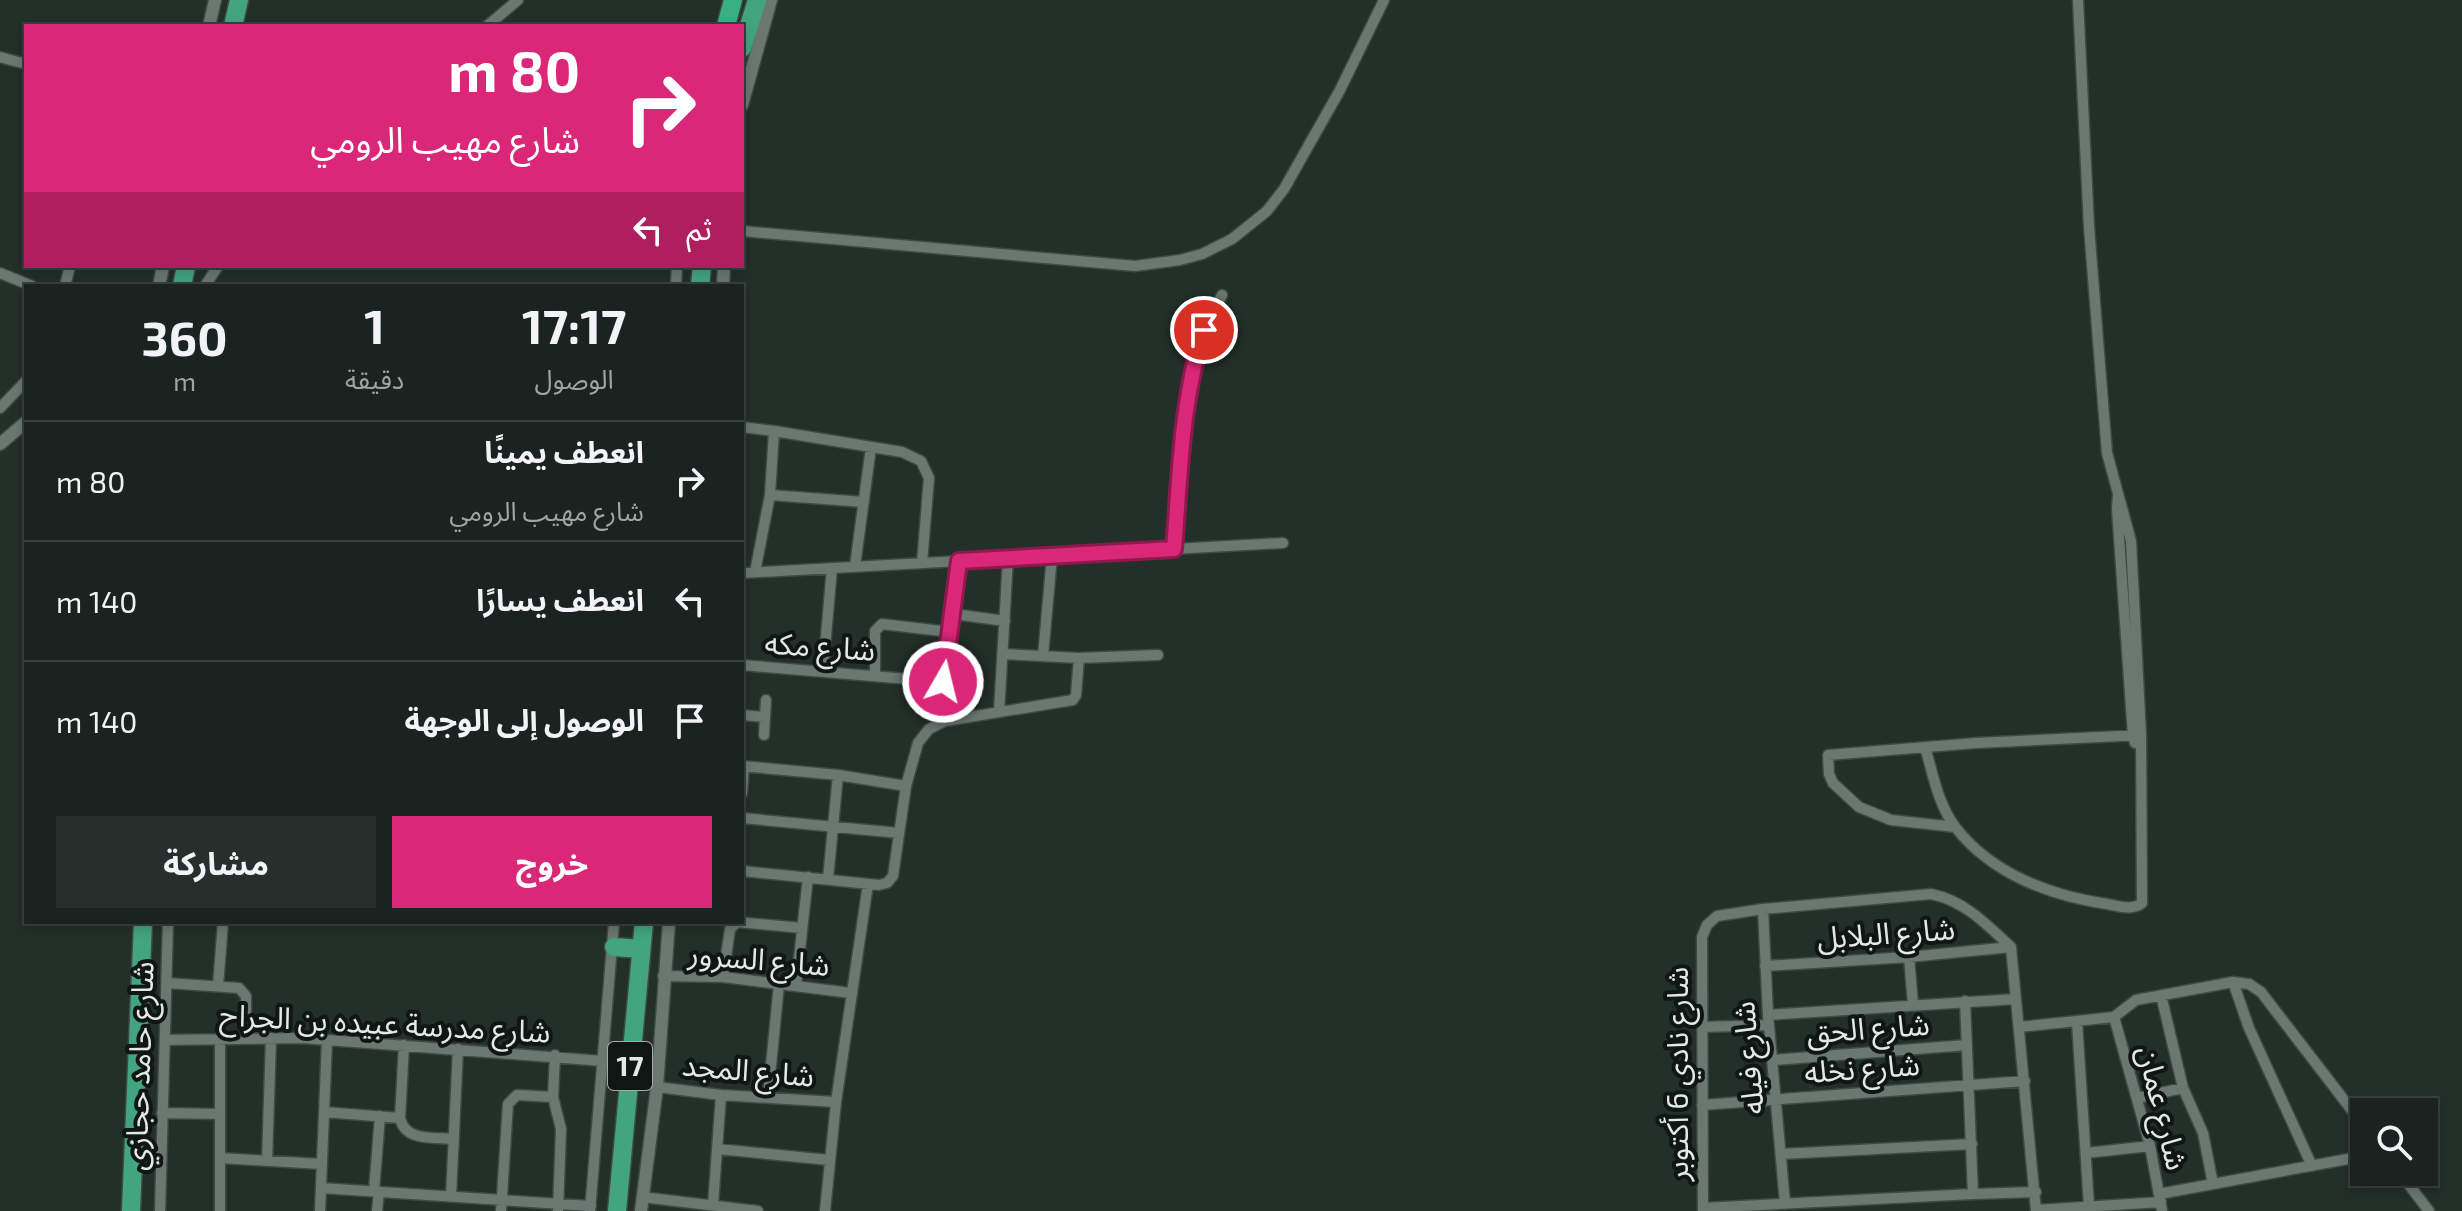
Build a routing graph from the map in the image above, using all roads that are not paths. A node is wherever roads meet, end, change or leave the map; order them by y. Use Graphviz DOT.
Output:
graph roads {
  1 [pos="215,0"];
  2 [pos="239,0"];
  3 [pos="518,0"];
  4 [pos="733,0"];
  5 [pos="757,0"];
  6 [pos="771,0"];
  7 [pos="1384,0"];
  8 [pos="2078,0"];
  9 [pos="209,24"];
  10 [pos="233,24"];
  11 [pos="489,24"];
  12 [pos="727,24"];
  13 [pos="744,42"];
  14 [pos="0,57"];
  15 [pos="24,63"];
  16 [pos="744,97"];
  17 [pos="744,231"];
  18 [pos="0,273"];
  19 [pos="27,284"];
  20 [pos="1222,295"];
  21 [pos="24,383"];
  22 [pos="0,408"];
  23 [pos="24,424"];
  24 [pos="744,427"];
  25 [pos="774,431"];
  26 [pos="0,444"];
  27 [pos="871,447"];
  28 [pos="770,495"];
  29 [pos="864,502"];
  30 [pos="1283,543"];
  31 [pos="1174,549"];
  32 [pos="1052,556"];
  33 [pos="1008,558"];
  34 [pos="959,561"];
  35 [pos="922,563"];
  36 [pos="855,566"];
  37 [pos="832,568"];
  38 [pos="755,572"];
  39 [pos="744,573"];
  40 [pos="954,614"];
  41 [pos="1005,621"];
  42 [pos="950,632"];
  43 [pos="1003,654"];
  44 [pos="1158,655"];
  45 [pos="1043,656"];
  46 [pos="1079,658"];
  47 [pos="744,665"];
  48 [pos="823,670"];
  49 [pos="875,675"];
  50 [pos="943,682"];
  51 [pos="766,700"];
  52 [pos="999,712"];
  53 [pos="744,715"];
  54 [pos="765,717"];
  55 [pos="937,724"];
  56 [pos="764,735"];
  57 [pos="2138,740"];
  58 [pos="1925,747"];
  59 [pos="744,766"];
  60 [pos="838,775"];
  61 [pos="906,786"];
  62 [pos="744,818"];
  63 [pos="833,825"];
  64 [pos="1955,827"];
  65 [pos="899,833"];
  66 [pos="744,871"];
  67 [pos="808,877"];
  68 [pos="828,879"];
  69 [pos="873,884"];
  70 [pos="1763,909"];
  71 [pos="744,923"];
  72 [pos="143,924"];
  73 [pos="168,924"];
  74 [pos="223,924"];
  75 [pos="614,924"];
  76 [pos="644,924"];
  77 [pos="669,924"];
  78 [pos="735,924"];
  79 [pos="802,928"];
  80 [pos="614,947"];
  81 [pos="2011,947"];
  82 [pos="641,949"];
  83 [pos="1909,957"];
  84 [pos="1765,966"];
  85 [pos="663,976"];
  86 [pos="723,977"];
  87 [pos="2233,982"];
  88 [pos="167,983"];
  89 [pos="779,984"];
  90 [pos="796,985"];
  91 [pos="218,986"];
  92 [pos="851,993"];
  93 [pos="2161,995"];
  94 [pos="2016,999"];
  95 [pos="1965,1001"];
  96 [pos="1913,1004"];
  97 [pos="2114,1017"];
  98 [pos="1768,1020"];
  99 [pos="2077,1022"];
  100 [pos="1702,1027"];
  101 [pos="2019,1027"];
  102 [pos="246,1038"];
  103 [pos="271,1038"];
  104 [pos="220,1039"];
  105 [pos="165,1040"];
  106 [pos="327,1040"];
  107 [pos="404,1045"];
  108 [pos="1967,1045"];
  109 [pos="458,1049"];
  110 [pos="555,1055"];
  111 [pos="1773,1060"];
  112 [pos="603,1061"];
  113 [pos="2025,1081"];
  114 [pos="1970,1085"];
  115 [pos="657,1087"];
  116 [pos="2183,1088"];
  117 [pos="721,1095"];
  118 [pos="768,1096"];
  119 [pos="553,1097"];
  120 [pos="2137,1098"];
  121 [pos="1777,1100"];
  122 [pos="836,1102"];
  123 [pos="1702,1105"];
  124 [pos="2350,1108"];
  125 [pos="324,1112"];
  126 [pos="162,1113"];
  127 [pos="220,1114"];
  128 [pos="380,1116"];
  129 [pos="400,1118"];
  130 [pos="454,1139"];
  131 [pos="1972,1144"];
  132 [pos="2150,1146"];
  133 [pos="718,1149"];
  134 [pos="2086,1153"];
  135 [pos="1781,1154"];
  136 [pos="220,1158"];
  137 [pos="2350,1159"];
  138 [pos="829,1160"];
  139 [pos="267,1161"];
  140 [pos="321,1164"];
  141 [pos="2312,1166"];
  142 [pos="2213,1184"];
  143 [pos="2410,1186"];
  144 [pos="321,1188"];
  145 [pos="377,1191"];
  146 [pos="2036,1192"];
  147 [pos="1973,1194"];
  148 [pos="451,1196"];
  149 [pos="642,1197"];
  150 [pos="2161,1202"];
  151 [pos="1785,1203"];
  152 [pos="501,1205"];
  153 [pos="713,1205"];
  154 [pos="2089,1206"];
  155 [pos="558,1207"];
  156 [pos="590,1208"];
  157 [pos="1760,1208"];
  158 [pos="1703,1210"];
  159 [pos="2036,1210"];
  160 [pos="131,1211"];
  161 [pos="160,1211"];
  162 [pos="220,1211"];
  163 [pos="320,1211"];
  164 [pos="377,1211"];
  165 [pos="617,1211"];
  166 [pos="641,1211"];
  167 [pos="758,1211"];
  168 [pos="825,1211"];
  169 [pos="2429,1211"];
  1 -- 9 [label="street"];
  2 -- 10 [label="highway"];
  3 -- 11 [label="street"];
  4 -- 12 [label="highway"];
  5 -- 13 [label="highway"];
  6 -- 16 [label="street"];
  7 -- 17 [label="street"];
  8 -- 57 [label="street"];
  14 -- 15 [label="street"];
  18 -- 19 [label="street"];
  20 -- 31 [label="street"];
  21 -- 22 [label="street"];
  23 -- 26 [label="street"];
  24 -- 25 [label="street"];
  25 -- 27 [label="street"];
  25 -- 28 [label="street"];
  27 -- 29 [label="street"];
  27 -- 35 [label="street"];
  28 -- 29 [label="street"];
  28 -- 38 [label="street"];
  29 -- 36 [label="street"];
  30 -- 31 [label="street"];
  31 -- 32 [label="street"];
  32 -- 33 [label="street"];
  32 -- 45 [label="street"];
  33 -- 34 [label="street"];
  33 -- 41 [label="street"];
  34 -- 35 [label="street"];
  34 -- 40 [label="street"];
  35 -- 36 [label="street"];
  36 -- 37 [label="street"];
  37 -- 38 [label="street"];
  37 -- 48 [label="street"];
  38 -- 39 [label="street"];
  40 -- 41 [label="street"];
  40 -- 42 [label="street"];
  41 -- 43 [label="street"];
  42 -- 49 [label="street"];
  42 -- 50 [label="street"];
  43 -- 45 [label="street"];
  43 -- 52 [label="street"];
  44 -- 46 [label="street"];
  45 -- 46 [label="street"];
  46 -- 52 [label="street"];
  47 -- 48 [label="street, شارع مكه"];
  48 -- 49 [label="street, شارع مكه"];
  49 -- 50 [label="street, شارع مكه"];
  50 -- 55 [label="street"];
  51 -- 54 [label="street"];
  52 -- 55 [label="street"];
  53 -- 54 [label="street"];
  54 -- 56 [label="street"];
  55 -- 61 [label="street"];
  57 -- 58 [label="street"];
  57 -- 64 [label="street"];
  58 -- 64 [label="street"];
  58 -- 64 [label="street"];
  59 -- 60 [label="street"];
  60 -- 61 [label="street"];
  60 -- 63 [label="street"];
  61 -- 65 [label="street"];
  62 -- 63 [label="street"];
  63 -- 65 [label="street"];
  63 -- 68 [label="street"];
  65 -- 69 [label="street"];
  66 -- 67 [label="street"];
  67 -- 68 [label="street"];
  67 -- 79 [label="street"];
  68 -- 69 [label="street"];
  69 -- 92 [label="street"];
  70 -- 81 [label="street"];
  70 -- 84 [label="street, شارع فيله"];
  70 -- 100 [label="street, شارع نادي 6 أكتوبر"];
  71 -- 79 [label="street"];
  72 -- 160 [label="highway"];
  73 -- 88 [label="street, شارع حامد حجازي"];
  74 -- 91 [label="street"];
  75 -- 80 [label="street"];
  76 -- 82 [label="highway, 17"];
  77 -- 85 [label="street"];
  78 -- 86 [label="street"];
  79 -- 90 [label="street"];
  80 -- 82 [label="highway"];
  80 -- 112 [label="street"];
  81 -- 83 [label="street, شارع البلابل"];
  81 -- 94 [label="street"];
  82 -- 165 [label="highway, 17"];
  83 -- 84 [label="street, شارع البلابل"];
  83 -- 96 [label="street"];
  84 -- 98 [label="street, شارع فيله"];
  85 -- 86 [label="street, شارع السرور"];
  85 -- 115 [label="street"];
  86 -- 89 [label="street, شارع السرور"];
  87 -- 93 [label="street"];
  87 -- 124 [label="street"];
  87 -- 141 [label="street"];
  88 -- 91 [label="street"];
  88 -- 105 [label="street, شارع حامد حجازي"];
  89 -- 90 [label="street, شارع السرور"];
  89 -- 118 [label="street"];
  90 -- 92 [label="street, شارع السرور"];
  91 -- 102 [label="street"];
  92 -- 122 [label="street"];
  93 -- 97 [label="street"];
  93 -- 116 [label="street"];
  94 -- 95 [label="street"];
  94 -- 101 [label="street"];
  95 -- 96 [label="street"];
  95 -- 108 [label="street"];
  96 -- 98 [label="street"];
  97 -- 99 [label="street"];
  97 -- 120 [label="street, شارع عمان"];
  98 -- 100 [label="street"];
  98 -- 111 [label="street, شارع فيله"];
  99 -- 101 [label="street"];
  99 -- 134 [label="street"];
  100 -- 123 [label="street, شارع نادي 6 أكتوبر"];
  101 -- 113 [label="street"];
  102 -- 103 [label="street, شارع مدرسة عبيده بن الجراح"];
  102 -- 104 [label="street, شارع مدرسة عبيده بن الجراح"];
  103 -- 106 [label="street, شارع مدرسة عبيده بن الجراح"];
  103 -- 139 [label="street"];
  104 -- 105 [label="street, شارع مدرسة عبيده بن الجراح"];
  104 -- 127 [label="street"];
  105 -- 126 [label="street, شارع حامد حجازي"];
  106 -- 107 [label="street, شارع مدرسة عبيده بن الجراح"];
  106 -- 125 [label="street"];
  107 -- 109 [label="street, شارع مدرسة عبيده بن الجراح"];
  107 -- 129 [label="street"];
  108 -- 111 [label="street, شارع الحق"];
  108 -- 114 [label="street"];
  109 -- 110 [label="street, شارع مدرسة عبيده بن الجراح"];
  109 -- 130 [label="street"];
  110 -- 112 [label="street, شارع مدرسة عبيده بن الجراح"];
  110 -- 119 [label="street"];
  111 -- 121 [label="street, شارع فيله"];
  112 -- 156 [label="street"];
  113 -- 114 [label="street, شارع نخله"];
  113 -- 146 [label="street"];
  114 -- 121 [label="street, شارع نخله"];
  114 -- 131 [label="street"];
  115 -- 117 [label="street, شارع المجد"];
  115 -- 149 [label="street"];
  116 -- 120 [label="street"];
  116 -- 142 [label="street"];
  117 -- 118 [label="street, شارع المجد"];
  117 -- 133 [label="street"];
  118 -- 122 [label="street, شارع المجد"];
  119 -- 152 [label="street"];
  119 -- 155 [label="street"];
  120 -- 132 [label="street, شارع عمان"];
  121 -- 123 [label="street, شارع نخله"];
  121 -- 135 [label="street, شارع فيله"];
  122 -- 138 [label="street"];
  123 -- 158 [label="street, شارع نادي 6 أكتوبر"];
  125 -- 128 [label="street"];
  125 -- 140 [label="street"];
  126 -- 127 [label="street"];
  126 -- 161 [label="street, شارع حامد حجازي"];
  127 -- 136 [label="street"];
  128 -- 129 [label="street"];
  128 -- 145 [label="street"];
  129 -- 130 [label="street"];
  130 -- 148 [label="street"];
  131 -- 135 [label="street"];
  131 -- 147 [label="street"];
  132 -- 134 [label="street"];
  132 -- 150 [label="street, شارع عمان"];
  133 -- 138 [label="street"];
  133 -- 153 [label="street"];
  134 -- 154 [label="street"];
  135 -- 151 [label="street, شارع فيله"];
  136 -- 139 [label="street"];
  136 -- 162 [label="street"];
  137 -- 141 [label="street"];
  138 -- 168 [label="street"];
  139 -- 140 [label="street"];
  140 -- 144 [label="street"];
  141 -- 142 [label="street"];
  142 -- 150 [label="street"];
  143 -- 169 [label="street"];
  144 -- 145 [label="street"];
  144 -- 163 [label="street"];
  145 -- 148 [label="street"];
  145 -- 164 [label="street"];
  146 -- 147 [label="street"];
  146 -- 159 [label="street"];
  147 -- 151 [label="street"];
  148 -- 152 [label="street"];
  149 -- 153 [label="street"];
  149 -- 166 [label="street"];
  150 -- 154 [label="street"];
  151 -- 157 [label="street"];
  152 -- 155 [label="street"];
  153 -- 167 [label="street"];
  154 -- 159 [label="street"];
  155 -- 156 [label="street"];
  157 -- 158 [label="street"];
}
